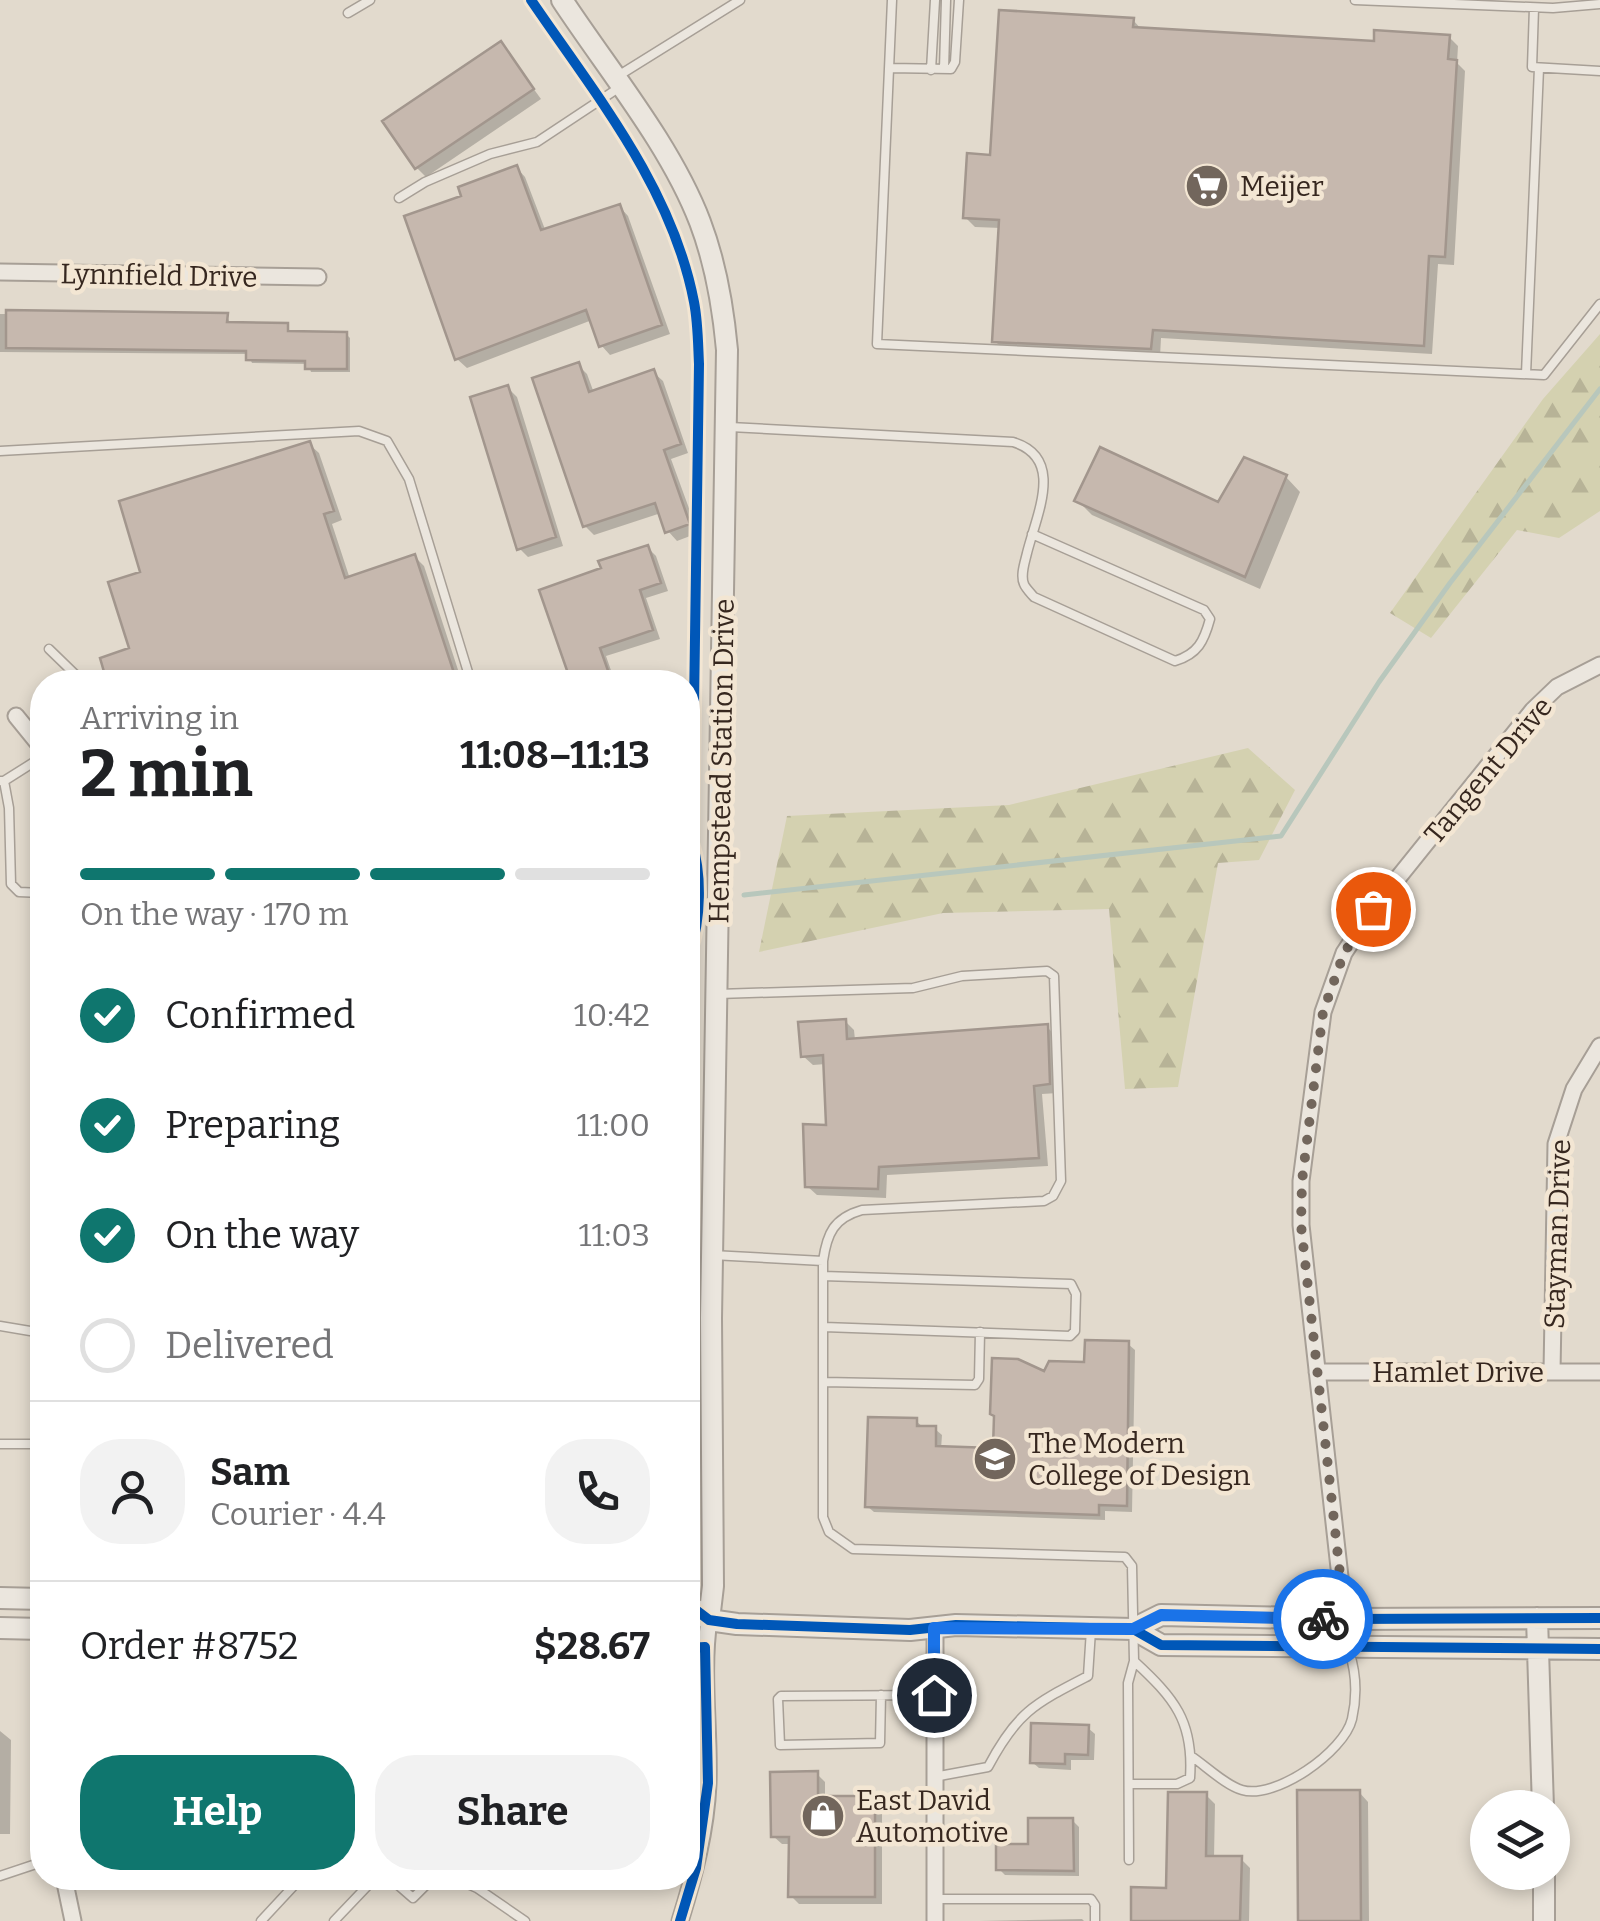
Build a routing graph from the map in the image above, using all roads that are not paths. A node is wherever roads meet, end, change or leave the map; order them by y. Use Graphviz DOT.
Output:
graph roads {
  1 [pos="370,0"];
  2 [pos="562,0"];
  3 [pos="740,0"];
  4 [pos="892,0"];
  5 [pos="934,0"];
  6 [pos="946,0"];
  7 [pos="959,0"];
  8 [pos="1355,0"];
  9 [pos="1415,1"];
  10 [pos="1600,4"];
  11 [pos="1534,8"];
  12 [pos="348,13"];
  13 [pos="889,68"];
  14 [pos="1539,68"];
  15 [pos="931,70"];
  16 [pos="944,70"];
  17 [pos="1600,71"];
  18 [pos="617,83"];
  19 [pos="399,198"];
  20 [pos="0,272"];
  21 [pos="318,277"];
  22 [pos="1600,304"];
  23 [pos="1526,374"];
  24 [pos="726,427"];
  25 [pos="0,451"];
  26 [pos="1032,534"];
  27 [pos="50,649"];
  28 [pos="1600,665"];
  29 [pos="71,670"];
  30 [pos="467,670"];
  31 [pos="16,716"];
  32 [pos="30,733"];
  33 [pos="30,764"];
  34 [pos="2,781"];
  35 [pos="30,892"];
  36 [pos="717,994"];
  37 [pos="1600,1046"];
  38 [pos="712,1255"];
  39 [pos="822,1261"];
  40 [pos="824,1276"];
  41 [pos="0,1326"];
  42 [pos="824,1327"];
  43 [pos="30,1331"];
  44 [pos="980,1332"];
  45 [pos="1317,1372"];
  46 [pos="1552,1372"];
  47 [pos="1600,1372"];
  48 [pos="824,1382"];
  49 [pos="0,1444"];
  50 [pos="30,1444"];
  51 [pos="0,1598"];
  52 [pos="30,1599"];
  53 [pos="700,1613"];
  54 [pos="1538,1618"];
  55 [pos="1600,1618"];
  56 [pos="1345,1619"];
  57 [pos="709,1620"];
  58 [pos="700,1624"];
  59 [pos="0,1628"];
  60 [pos="934,1628"];
  61 [pos="1091,1628"];
  62 [pos="30,1629"];
  63 [pos="1133,1629"];
  64 [pos="1348,1648"];
  65 [pos="1600,1648"];
  66 [pos="1538,1649"];
  67 [pos="1134,1662"];
  68 [pos="881,1695"];
  69 [pos="934,1695"];
  70 [pos="1192,1756"];
  71 [pos="934,1777"];
  72 [pos="1129,1784"];
  73 [pos="1542,1790"];
  74 [pos="700,1840"];
  75 [pos="1129,1860"];
  76 [pos="30,1866"];
  77 [pos="0,1876"];
  78 [pos="67,1890"];
  79 [pos="290,1890"];
  80 [pos="364,1890"];
  81 [pos="480,1890"];
  82 [pos="689,1890"];
  83 [pos="1544,1890"];
  84 [pos="935,1900"];
  85 [pos="73,1921"];
  86 [pos="261,1921"];
  87 [pos="334,1921"];
  88 [pos="525,1921"];
  89 [pos="680,1921"];
  90 [pos="935,1921"];
  91 [pos="1095,1921"];
  92 [pos="1544,1921"];
  1 -- 12 [label="lane"];
  2 -- 18 [label="street, Hempstead Station Drive"];
  3 -- 18 [label="lane"];
  4 -- 13 [label="lane"];
  5 -- 15 [label="lane"];
  6 -- 16 [label="lane"];
  7 -- 16 [label="lane"];
  8 -- 9 [label="lane"];
  9 -- 11 [label="lane"];
  10 -- 11 [label="lane"];
  11 -- 14 [label="lane"];
  13 -- 15 [label="lane"];
  13 -- 23 [label="lane"];
  14 -- 17 [label="lane"];
  14 -- 23 [label="lane"];
  15 -- 16 [label="lane"];
  18 -- 19 [label="lane"];
  18 -- 24 [label="street, Hempstead Station Drive"];
  20 -- 21 [label="street, Lynnfield Drive"];
  22 -- 23 [label="lane"];
  24 -- 26 [label="lane"];
  24 -- 36 [label="street, Hempstead Station Drive"];
  25 -- 30 [label="lane"];
  26 -- 26 [label="lane"];
  27 -- 29 [label="lane"];
  28 -- 45 [label="street, Tangent Drive"];
  31 -- 32 [label="street"];
  33 -- 34 [label="lane"];
  34 -- 35 [label="lane"];
  36 -- 38 [label="street, Hempstead Station Drive"];
  36 -- 39 [label="lane"];
  37 -- 46 [label="street, Stayman Drive"];
  38 -- 39 [label="lane"];
  38 -- 57 [label="street, Hempstead Station Drive"];
  39 -- 40 [label="lane"];
  40 -- 42 [label="lane"];
  40 -- 44 [label="lane"];
  41 -- 43 [label="lane"];
  42 -- 44 [label="lane"];
  42 -- 48 [label="lane"];
  44 -- 48 [label="lane"];
  45 -- 46 [label="street, Hamlet Drive"];
  45 -- 56 [label="street, Tangent Drive"];
  46 -- 47 [label="street, Hamlet Drive"];
  48 -- 63 [label="lane"];
  49 -- 50 [label="lane"];
  51 -- 52 [label="street"];
  53 -- 57 [label="street"];
  54 -- 55 [label="street"];
  54 -- 56 [label="street"];
  54 -- 66 [label="street"];
  56 -- 63 [label="street"];
  56 -- 64 [label="street, Tangent Drive"];
  57 -- 58 [label="street"];
  57 -- 60 [label="street"];
  57 -- 74 [label="street, Hempstead Station Drive"];
  59 -- 62 [label="street"];
  60 -- 61 [label="street"];
  60 -- 69 [label="street"];
  61 -- 63 [label="street"];
  61 -- 71 [label="lane"];
  63 -- 64 [label="street"];
  63 -- 67 [label="lane"];
  64 -- 66 [label="street"];
  64 -- 70 [label="lane"];
  65 -- 66 [label="street"];
  66 -- 73 [label="street"];
  67 -- 70 [label="lane"];
  67 -- 72 [label="lane"];
  68 -- 68 [label="lane"];
  68 -- 69 [label="lane"];
  69 -- 71 [label="street"];
  70 -- 72 [label="lane"];
  71 -- 84 [label="street"];
  72 -- 75 [label="lane"];
  76 -- 77 [label="lane"];
  78 -- 85 [label="street"];
  79 -- 86 [label="lane"];
  80 -- 87 [label="lane"];
  81 -- 88 [label="lane"];
  82 -- 89 [label="street, Hempstead Station Drive"];
  83 -- 92 [label="street"];
  84 -- 90 [label="street"];
  84 -- 91 [label="lane"];
}
